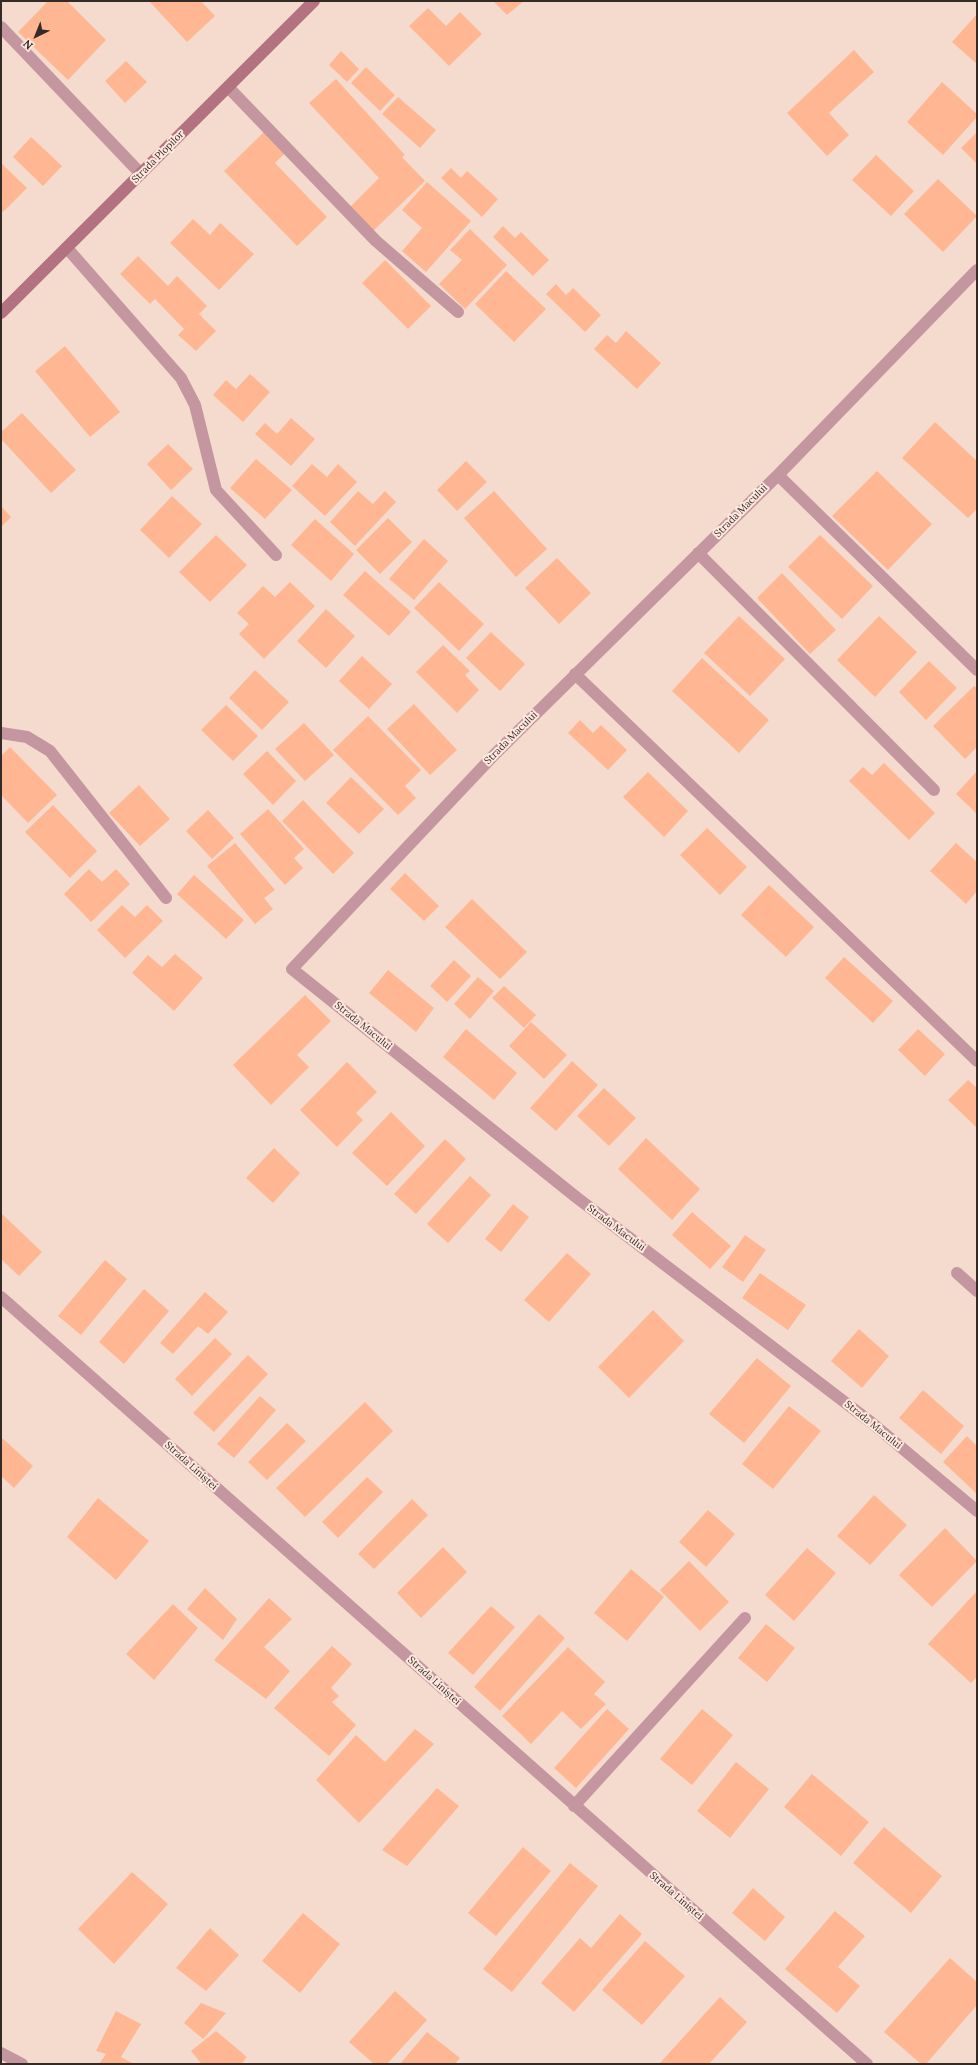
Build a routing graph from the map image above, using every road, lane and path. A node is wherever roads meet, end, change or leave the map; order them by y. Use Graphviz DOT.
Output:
graph roads {
  1 [pos="314,1"];
  2 [pos="1,27"];
  3 [pos="228,87"];
  4 [pos="141,174"];
  5 [pos="67,248"];
  6 [pos="977,270"];
  7 [pos="458,312"];
  8 [pos="1,313"];
  9 [pos="778,475"];
  10 [pos="698,553"];
  11 [pos="276,554"];
  12 [pos="977,670"];
  13 [pos="575,674"];
  14 [pos="1,733"];
  15 [pos="934,790"];
  16 [pos="166,898"];
  17 [pos="977,1061"];
  18 [pos="957,1273"];
  19 [pos="977,1292"];
  20 [pos="1,1297"];
  21 [pos="977,1512"];
  22 [pos="745,1618"];
  23 [pos="574,1806"];
  24 [pos="1,2053"];
  25 [pos="22,2064"];
  26 [pos="867,2064"];
  1 -- 3 [label="street, Strada Plopilor"];
  2 -- 4 [label="street"];
  3 -- 4 [label="street, Strada Plopilor"];
  3 -- 7 [label="street"];
  4 -- 5 [label="street, Strada Plopilor"];
  5 -- 8 [label="street, Strada Plopilor"];
  5 -- 11 [label="street"];
  6 -- 9 [label="street, Strada Macului"];
  9 -- 10 [label="street, Strada Macului"];
  9 -- 12 [label="street"];
  10 -- 13 [label="street, Strada Macului"];
  10 -- 15 [label="street"];
  13 -- 17 [label="street"];
  13 -- 21 [label="street, Strada Macului"];
  14 -- 16 [label="street"];
  18 -- 19 [label="street"];
  20 -- 23 [label="street, Strada Liniștei"];
  22 -- 23 [label="street"];
  23 -- 26 [label="street, Strada Liniștei"];
  24 -- 25 [label="street"];
}
